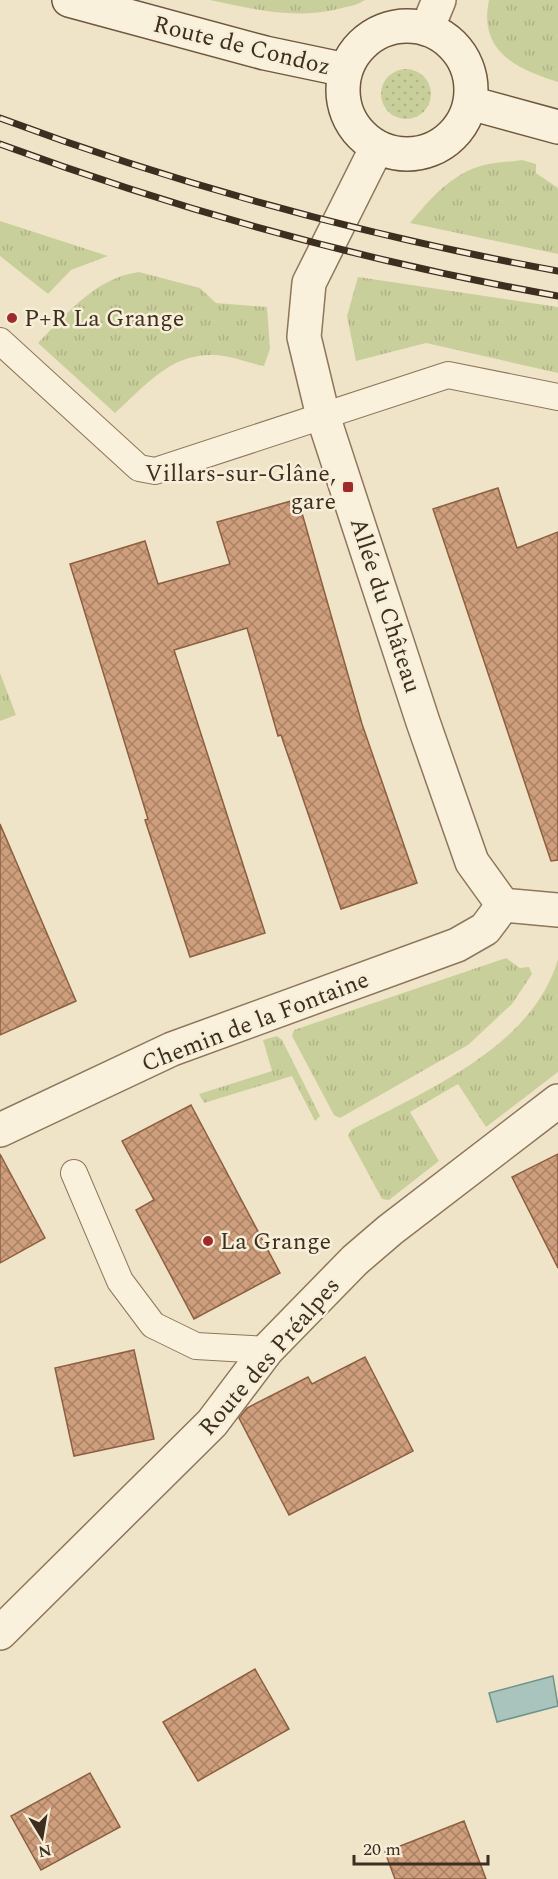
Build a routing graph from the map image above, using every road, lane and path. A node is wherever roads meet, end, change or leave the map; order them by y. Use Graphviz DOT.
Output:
graph roads {
  1 [pos="69,0"];
  2 [pos="433,14"];
  3 [pos="346,70"];
  4 [pos="470,103"];
  5 [pos="558,127"];
  6 [pos="377,147"];
  7 [pos="0,341"];
  8 [pos="558,397"];
  9 [pos="323,416"];
  10 [pos="503,906"];
  11 [pos="558,910"];
  12 [pos="558,1101"];
  13 [pos="0,1130"];
  14 [pos="74,1173"];
  15 [pos="267,1350"];
  16 [pos="0,1633"];
  1 -- 3 [label="street, Route de Condoz"];
  2 -- 3 [label="street"];
  2 -- 4 [label="street"];
  3 -- 6 [label="street"];
  4 -- 5 [label="street"];
  4 -- 6 [label="street"];
  6 -- 9 [label="street, Allée du Château"];
  7 -- 9 [label="lane"];
  8 -- 9 [label="lane"];
  9 -- 10 [label="street, Allée du Château"];
  10 -- 11 [label="street"];
  10 -- 13 [label="street, Chemin de la Fontaine"];
  12 -- 15 [label="street, Route des Préalpes"];
  14 -- 15 [label="lane"];
  15 -- 16 [label="street, Route des Préalpes"];
}
